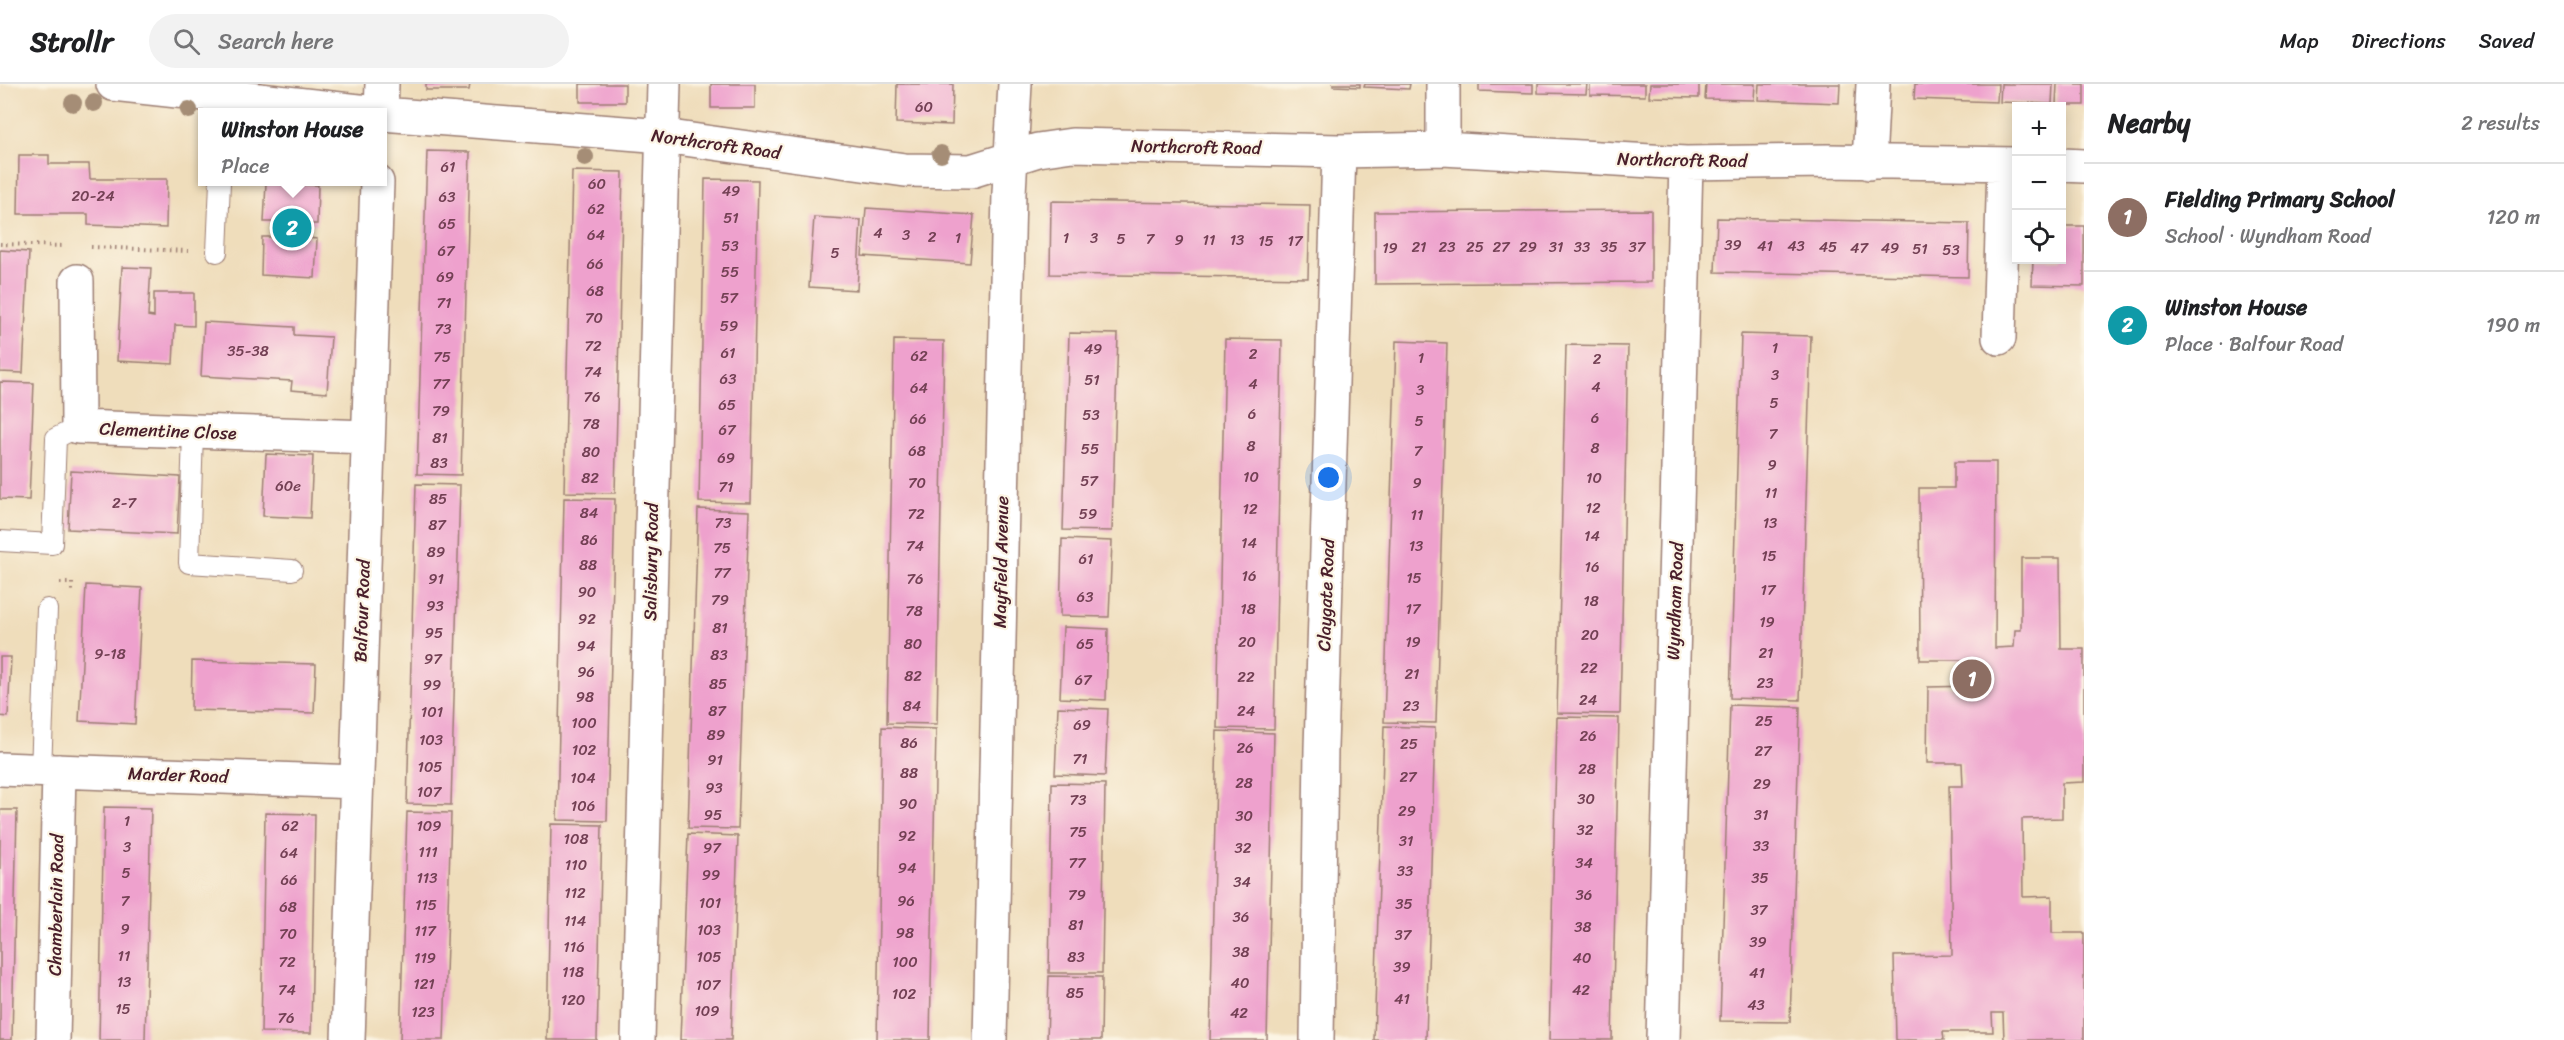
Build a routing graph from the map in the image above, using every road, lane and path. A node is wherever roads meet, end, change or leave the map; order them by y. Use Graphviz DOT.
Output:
graph roads {
  1 [pos="113,84"];
  2 [pos="382,84"];
  3 [pos="664,84"];
  4 [pos="1015,84"];
  5 [pos="1443,84"];
  6 [pos="1873,84"];
  7 [pos="224,105"];
  8 [pos="286,108"];
  9 [pos="381,108"];
  10 [pos="387,113"];
  11 [pos="663,136"];
  12 [pos="1443,149"];
  13 [pos="1339,150"];
  14 [pos="1011,159"];
  15 [pos="1686,163"];
  16 [pos="1869,163"];
  17 [pos="2010,164"];
  18 [pos="2066,165"];
  19 [pos="2084,166"];
  20 [pos="220,186"];
  21 [pos="377,186"];
  22 [pos="0,244"];
  23 [pos="66,246"];
  24 [pos="88,247"];
  25 [pos="217,252"];
  26 [pos="76,280"];
  27 [pos="1999,338"];
  28 [pos="78,427"];
  29 [pos="193,432"];
  30 [pos="368,437"];
  31 [pos="0,541"];
  32 [pos="292,570"];
  33 [pos="47,609"];
  34 [pos="0,769"];
  35 [pos="50,771"];
  36 [pos="357,782"];
  37 [pos="53,1040"];
  38 [pos="348,1040"];
  39 [pos="638,1040"];
  40 [pos="990,1040"];
  41 [pos="1317,1040"];
  42 [pos="1663,1040"];
  1 -- 7 [label="street"];
  2 -- 9 [label="street"];
  3 -- 11 [label="street, Salisbury Road"];
  4 -- 14 [label="street, Mayfield Avenue"];
  5 -- 12 [label="street"];
  6 -- 16 [label="street"];
  7 -- 8 [label="street"];
  10 -- 11 [label="street, Northcroft Road"];
  11 -- 14 [label="street, Northcroft Road"];
  11 -- 39 [label="street, Salisbury Road"];
  12 -- 13 [label="street, Northcroft Road"];
  12 -- 15 [label="street, Northcroft Road"];
  13 -- 14 [label="street, Northcroft Road"];
  13 -- 41 [label="street, Claygate Road"];
  14 -- 40 [label="street, Mayfield Avenue"];
  15 -- 16 [label="street, Northcroft Road"];
  15 -- 42 [label="street, Wyndham Road"];
  16 -- 17 [label="street, Northcroft Road"];
  17 -- 27 [label="street"];
  18 -- 19 [label="street"];
  20 -- 25 [label="lane"];
  21 -- 30 [label="street, Balfour Road"];
  22 -- 23 [label="path"];
  24 -- 25 [label="path"];
  26 -- 28 [label="street, Clementine Close"];
  28 -- 29 [label="street, Clementine Close"];
  28 -- 31 [label="lane"];
  29 -- 30 [label="street, Clementine Close"];
  29 -- 32 [label="lane"];
  30 -- 36 [label="street, Balfour Road"];
  33 -- 35 [label="lane"];
  34 -- 35 [label="street, Marder Road"];
  35 -- 36 [label="street, Marder Road"];
  35 -- 37 [label="street, Chamberlain Road"];
  36 -- 38 [label="street, Balfour Road"];
}
